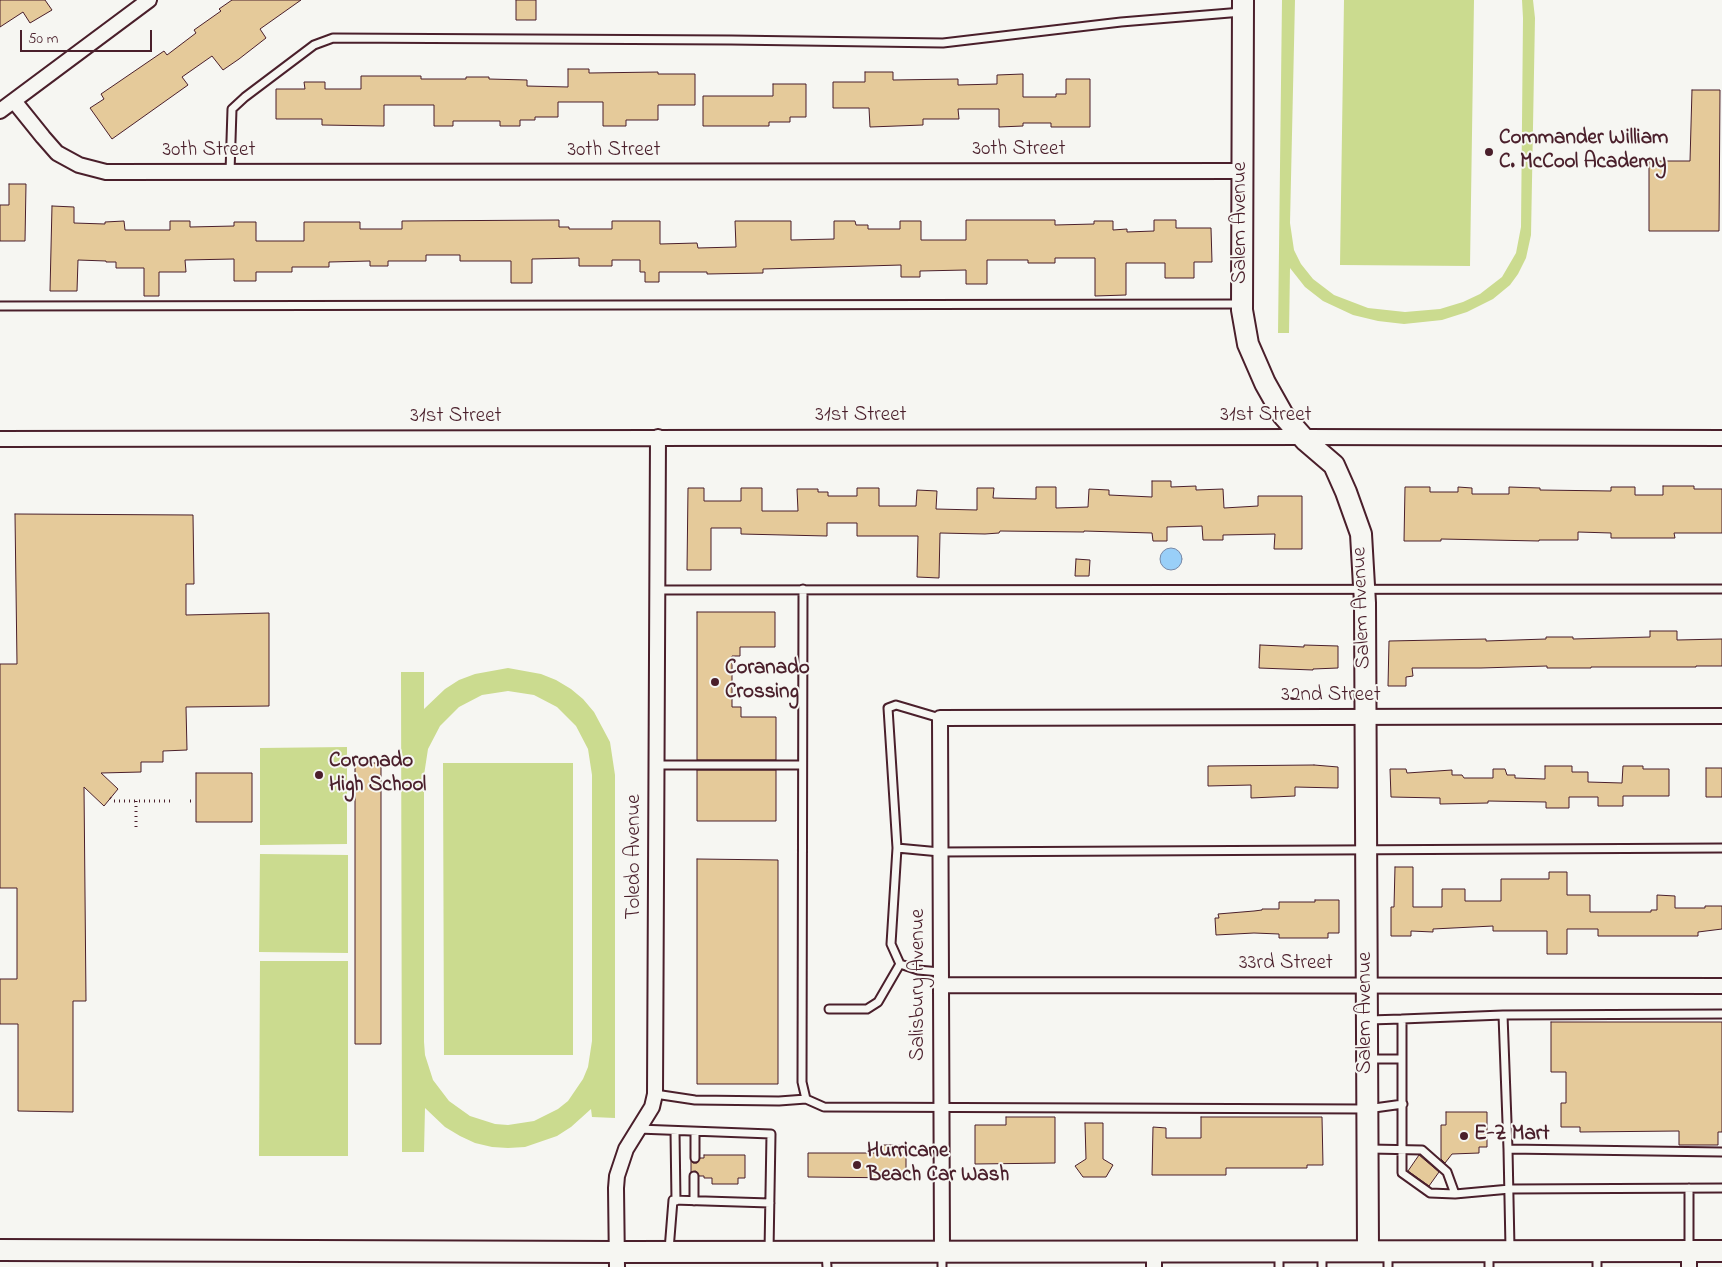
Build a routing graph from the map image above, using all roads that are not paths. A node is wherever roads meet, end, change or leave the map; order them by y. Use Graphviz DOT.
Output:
graph roads {
  1 [pos="149,0"];
  2 [pos="1243,6"];
  3 [pos="14,101"];
  4 [pos="0,111"];
  5 [pos="1242,171"];
  6 [pos="230,172"];
  7 [pos="1242,304"];
  8 [pos="0,306"];
  9 [pos="658,437"];
  10 [pos="1302,437"];
  11 [pos="1722,438"];
  12 [pos="0,439"];
  13 [pos="803,589"];
  14 [pos="1722,589"];
  15 [pos="657,590"];
  16 [pos="1364,590"];
  17 [pos="1722,716"];
  18 [pos="1366,717"];
  19 [pos="940,718"];
  20 [pos="656,765"];
  21 [pos="802,765"];
  22 [pos="897,848"];
  23 [pos="1722,848"];
  24 [pos="1366,849"];
  25 [pos="940,852"];
  26 [pos="900,964"];
  27 [pos="940,978"];
  28 [pos="1366,984"];
  29 [pos="1722,986"];
  30 [pos="828,1009"];
  31 [pos="1504,1014"];
  32 [pos="1722,1014"];
  33 [pos="1402,1019"];
  34 [pos="1366,1020"];
  35 [pos="1367,1059"];
  36 [pos="1402,1059"];
  37 [pos="655,1094"];
  38 [pos="806,1099"];
  39 [pos="1403,1104"];
  40 [pos="941,1108"];
  41 [pos="1367,1109"];
  42 [pos="638,1129"];
  43 [pos="675,1131"];
  44 [pos="696,1132"];
  45 [pos="1402,1148"];
  46 [pos="1367,1149"];
  47 [pos="1508,1149"];
  48 [pos="1722,1152"];
  49 [pos="695,1158"];
  50 [pos="694,1176"];
  51 [pos="1689,1188"];
  52 [pos="1722,1188"];
  53 [pos="1510,1189"];
  54 [pos="1455,1194"];
  55 [pos="676,1200"];
  56 [pos="694,1201"];
  57 [pos="770,1203"];
  58 [pos="0,1250"];
  59 [pos="1368,1251"];
  60 [pos="1510,1251"];
  61 [pos="1722,1251"];
  62 [pos="668,1252"];
  63 [pos="769,1252"];
  64 [pos="83,1259"];
  65 [pos="942,1259"];
  66 [pos="1154,1259"];
  67 [pos="1279,1259"];
  68 [pos="1322,1259"];
  69 [pos="1388,1259"];
  70 [pos="1489,1259"];
  71 [pos="1597,1259"];
  72 [pos="1689,1259"];
  73 [pos="617,1260"];
  74 [pos="826,1260"];
  1 -- 3 [label="street"];
  2 -- 5 [label="main road, Salem Avenue"];
  2 -- 6 [label="lane"];
  3 -- 4 [label="street"];
  3 -- 6 [label="street, 30th Street"];
  5 -- 6 [label="street, 30th Street"];
  5 -- 7 [label="main road, Salem Avenue"];
  7 -- 8 [label="lane"];
  7 -- 10 [label="main road, Salem Avenue"];
  9 -- 10 [label="street, 31st Street"];
  9 -- 12 [label="street, 31st Street"];
  9 -- 15 [label="street, Toledo Avenue"];
  10 -- 11 [label="street, 31st Street"];
  10 -- 16 [label="main road, Salem Avenue"];
  13 -- 15 [label="lane"];
  13 -- 16 [label="lane"];
  13 -- 21 [label="lane"];
  14 -- 16 [label="lane"];
  15 -- 20 [label="street, Toledo Avenue"];
  16 -- 18 [label="main road, Salem Avenue"];
  17 -- 18 [label="street, 32nd Street"];
  18 -- 19 [label="street, 32nd Street"];
  18 -- 24 [label="main road, Salem Avenue"];
  19 -- 22 [label="lane"];
  19 -- 25 [label="street, Salisbury Avenue"];
  20 -- 21 [label="lane"];
  20 -- 37 [label="street, Toledo Avenue"];
  21 -- 38 [label="lane"];
  22 -- 25 [label="lane"];
  22 -- 26 [label="lane"];
  23 -- 24 [label="lane"];
  24 -- 25 [label="lane"];
  24 -- 28 [label="main road, Salem Avenue"];
  25 -- 27 [label="street, Salisbury Avenue"];
  26 -- 27 [label="lane"];
  26 -- 30 [label="lane"];
  27 -- 28 [label="street, 33rd Street"];
  27 -- 40 [label="street, Salisbury Avenue"];
  28 -- 29 [label="street, 33rd Street"];
  28 -- 34 [label="main road, Salem Avenue"];
  31 -- 32 [label="lane"];
  31 -- 33 [label="lane"];
  31 -- 47 [label="lane"];
  33 -- 34 [label="lane"];
  33 -- 36 [label="lane"];
  34 -- 35 [label="main road, Salem Avenue"];
  35 -- 36 [label="lane"];
  35 -- 41 [label="main road, Salem Avenue"];
  36 -- 39 [label="lane"];
  37 -- 38 [label="lane"];
  37 -- 42 [label="street, Toledo Avenue"];
  38 -- 40 [label="lane"];
  39 -- 41 [label="lane"];
  39 -- 45 [label="lane"];
  40 -- 41 [label="lane"];
  40 -- 65 [label="street, Salisbury Avenue"];
  41 -- 46 [label="main road, Salem Avenue"];
  42 -- 43 [label="lane"];
  42 -- 73 [label="street, Toledo Avenue"];
  43 -- 44 [label="lane"];
  43 -- 55 [label="lane"];
  44 -- 49 [label="lane"];
  44 -- 57 [label="lane"];
  45 -- 46 [label="lane"];
  45 -- 54 [label="lane"];
  45 -- 54 [label="lane"];
  46 -- 59 [label="main road, Salem Avenue"];
  47 -- 48 [label="lane"];
  47 -- 53 [label="lane"];
  50 -- 56 [label="lane"];
  51 -- 52 [label="lane"];
  51 -- 53 [label="lane"];
  51 -- 72 [label="lane"];
  53 -- 54 [label="lane"];
  53 -- 60 [label="lane"];
  55 -- 56 [label="lane"];
  55 -- 62 [label="lane"];
  56 -- 57 [label="lane"];
  57 -- 63 [label="lane"];
  58 -- 64 [label="main road"];
  59 -- 68 [label="main road"];
  59 -- 69 [label="main road"];
  60 -- 70 [label="main road"];
  60 -- 71 [label="main road"];
  61 -- 72 [label="main road"];
  62 -- 63 [label="main road"];
  62 -- 73 [label="main road"];
  63 -- 74 [label="main road"];
  64 -- 73 [label="main road"];
  65 -- 66 [label="main road"];
  65 -- 74 [label="main road"];
  66 -- 67 [label="main road"];
  67 -- 68 [label="main road"];
  69 -- 70 [label="main road"];
  71 -- 72 [label="main road"];
}
